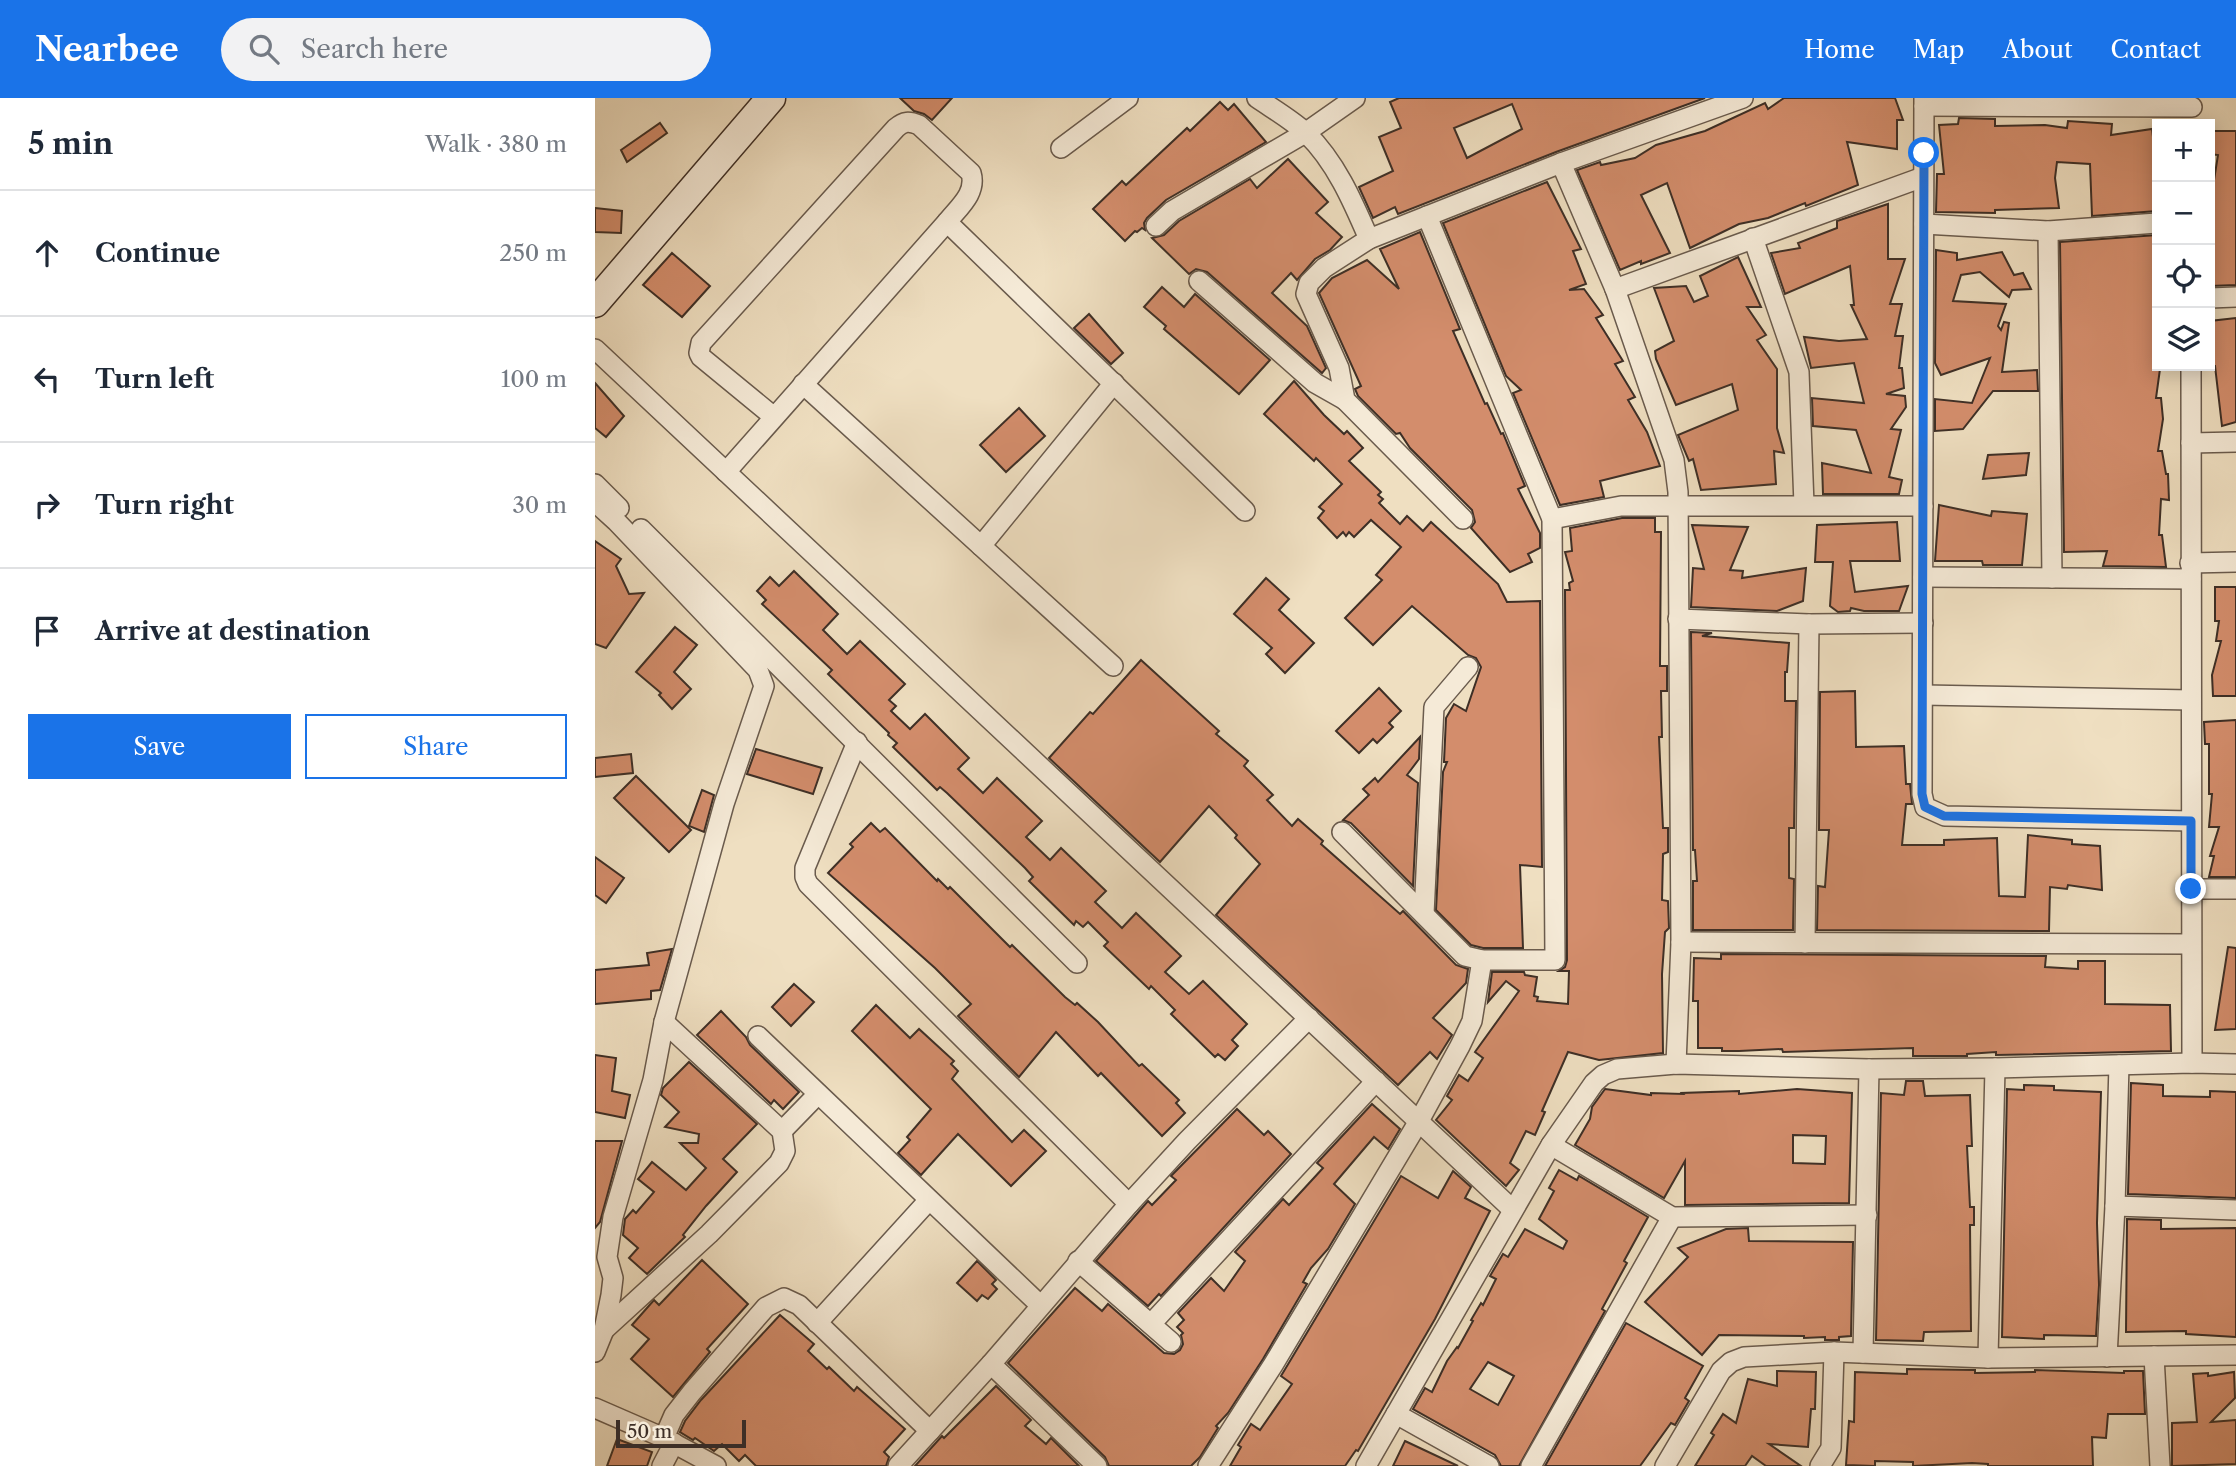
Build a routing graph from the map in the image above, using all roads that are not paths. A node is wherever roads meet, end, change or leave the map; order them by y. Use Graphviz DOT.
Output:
graph roads {
  1 [pos="771,98"];
  2 [pos="1128,98"];
  3 [pos="1257,98"];
  4 [pos="1355,98"];
  5 [pos="1743,98"];
  6 [pos="1924,102"];
  7 [pos="2192,110"];
  8 [pos="1305,132"];
  9 [pos="1062,148"];
  10 [pos="1561,163"];
  11 [pos="1923,177"];
  12 [pos="1427,216"];
  13 [pos="947,222"];
  14 [pos="2152,223"];
  15 [pos="1924,224"];
  16 [pos="1156,226"];
  17 [pos="2048,231"];
  18 [pos="1753,238"];
  19 [pos="1369,239"];
  20 [pos="1199,281"];
  21 [pos="1615,289"];
  22 [pos="2215,298"];
  23 [pos="2236,298"];
  24 [pos="595,303"];
  25 [pos="595,349"];
  26 [pos="2191,371"];
  27 [pos="1114,383"];
  28 [pos="803,384"];
  29 [pos="1345,400"];
  30 [pos="774,417"];
  31 [pos="2236,442"];
  32 [pos="2191,443"];
  33 [pos="726,472"];
  34 [pos="595,484"];
  35 [pos="595,502"];
  36 [pos="1678,505"];
  37 [pos="1804,505"];
  38 [pos="1923,506"];
  39 [pos="1245,511"];
  40 [pos="1463,519"];
  41 [pos="1552,519"];
  42 [pos="981,545"];
  43 [pos="2236,562"];
  44 [pos="2191,571"];
  45 [pos="1923,577"];
  46 [pos="2052,578"];
  47 [pos="1678,620"];
  48 [pos="1923,623"];
  49 [pos="1809,624"];
  50 [pos="1113,666"];
  51 [pos="1468,667"];
  52 [pos="1923,695"];
  53 [pos="2191,700"];
  54 [pos="857,742"];
  55 [pos="2191,821"];
  56 [pos="1342,832"];
  57 [pos="2191,889"];
  58 [pos="2236,889"];
  59 [pos="1424,914"];
  60 [pos="1681,942"];
  61 [pos="1805,943"];
  62 [pos="2192,944"];
  63 [pos="1482,960"];
  64 [pos="1077,962"];
  65 [pos="1309,1018"];
  66 [pos="664,1022"];
  67 [pos="758,1036"];
  68 [pos="2192,1063"];
  69 [pos="1676,1064"];
  70 [pos="2236,1064"];
  71 [pos="2119,1065"];
  72 [pos="1995,1068"];
  73 [pos="1869,1069"];
  74 [pos="1376,1081"];
  75 [pos="818,1094"];
  76 [pos="1419,1121"];
  77 [pos="782,1131"];
  78 [pos="1551,1144"];
  79 [pos="929,1200"];
  80 [pos="1129,1204"];
  81 [pos="2115,1206"];
  82 [pos="1513,1210"];
  83 [pos="2236,1210"];
  84 [pos="1867,1215"];
  85 [pos="1672,1217"];
  86 [pos="601,1254"];
  87 [pos="1078,1261"];
  88 [pos="1040,1306"];
  89 [pos="817,1323"];
  90 [pos="1151,1324"];
  91 [pos="604,1330"];
  92 [pos="1171,1342"];
  93 [pos="595,1352"];
  94 [pos="1833,1352"];
  95 [pos="1863,1353"];
  96 [pos="2236,1354"];
  97 [pos="2154,1356"];
  98 [pos="2107,1357"];
  99 [pos="1988,1358"];
  100 [pos="991,1364"];
  101 [pos="595,1408"];
  102 [pos="1396,1414"];
  103 [pos="930,1431"];
  104 [pos="669,1440"];
  105 [pos="662,1466"];
  106 [pos="716,1466"];
  107 [pos="898,1466"];
  108 [pos="1097,1466"];
  109 [pos="1208,1466"];
  110 [pos="1366,1466"];
  111 [pos="1489,1466"];
  112 [pos="1531,1466"];
  113 [pos="1665,1466"];
  114 [pos="1820,1466"];
  115 [pos="2160,1466"];
  1 -- 24 [label="street"];
  2 -- 9 [label="street"];
  3 -- 8 [label="street"];
  4 -- 8 [label="street"];
  5 -- 10 [label="street"];
  6 -- 7 [label="street"];
  6 -- 11 [label="street"];
  8 -- 16 [label="street"];
  8 -- 19 [label="street"];
  10 -- 12 [label="street"];
  10 -- 21 [label="street"];
  11 -- 15 [label="street"];
  11 -- 18 [label="street"];
  12 -- 19 [label="street"];
  12 -- 41 [label="street"];
  13 -- 27 [label="street"];
  13 -- 28 [label="street"];
  13 -- 30 [label="street"];
  14 -- 17 [label="street"];
  15 -- 17 [label="street"];
  15 -- 38 [label="street"];
  17 -- 46 [label="street"];
  18 -- 21 [label="street"];
  18 -- 37 [label="street"];
  19 -- 29 [label="street"];
  20 -- 29 [label="street"];
  21 -- 36 [label="street"];
  22 -- 23 [label="street"];
  25 -- 33 [label="street"];
  26 -- 32 [label="street"];
  27 -- 39 [label="street"];
  27 -- 42 [label="street"];
  28 -- 30 [label="street"];
  28 -- 42 [label="street"];
  29 -- 40 [label="street"];
  30 -- 33 [label="street"];
  31 -- 32 [label="street"];
  32 -- 44 [label="street"];
  33 -- 65 [label="street"];
  34 -- 54 [label="street"];
  35 -- 66 [label="street"];
  36 -- 37 [label="street"];
  36 -- 41 [label="street"];
  36 -- 47 [label="street"];
  37 -- 38 [label="street"];
  38 -- 45 [label="street"];
  41 -- 63 [label="street"];
  42 -- 50 [label="street"];
  43 -- 44 [label="street"];
  44 -- 46 [label="street"];
  44 -- 53 [label="street"];
  45 -- 46 [label="street"];
  45 -- 48 [label="street"];
  47 -- 49 [label="street"];
  47 -- 60 [label="street"];
  48 -- 49 [label="street"];
  48 -- 52 [label="street"];
  49 -- 61 [label="street"];
  51 -- 59 [label="street"];
  52 -- 53 [label="street"];
  52 -- 55 [label="street"];
  53 -- 55 [label="street"];
  54 -- 64 [label="street"];
  54 -- 80 [label="street"];
  55 -- 57 [label="street"];
  56 -- 59 [label="street"];
  57 -- 58 [label="street"];
  57 -- 62 [label="street"];
  59 -- 63 [label="street"];
  60 -- 61 [label="street"];
  60 -- 69 [label="street"];
  61 -- 62 [label="street"];
  62 -- 68 [label="street"];
  63 -- 76 [label="street"];
  65 -- 74 [label="street"];
  65 -- 80 [label="street"];
  66 -- 77 [label="street"];
  66 -- 86 [label="street"];
  67 -- 75 [label="street"];
  68 -- 70 [label="street"];
  68 -- 71 [label="street"];
  69 -- 73 [label="street"];
  69 -- 78 [label="street"];
  71 -- 72 [label="street"];
  71 -- 81 [label="street"];
  72 -- 73 [label="street"];
  72 -- 99 [label="street"];
  73 -- 84 [label="street"];
  74 -- 76 [label="street"];
  74 -- 90 [label="street"];
  75 -- 77 [label="street"];
  75 -- 79 [label="street"];
  76 -- 82 [label="street"];
  76 -- 109 [label="street"];
  77 -- 91 [label="street"];
  78 -- 82 [label="street"];
  78 -- 85 [label="street"];
  79 -- 88 [label="street"];
  79 -- 89 [label="street"];
  80 -- 87 [label="street"];
  81 -- 83 [label="street"];
  81 -- 98 [label="street"];
  82 -- 102 [label="street"];
  84 -- 85 [label="street"];
  84 -- 95 [label="street"];
  85 -- 112 [label="street"];
  86 -- 91 [label="street"];
  87 -- 88 [label="street"];
  87 -- 90 [label="street"];
  88 -- 100 [label="street"];
  89 -- 103 [label="street"];
  89 -- 104 [label="street"];
  90 -- 92 [label="street"];
  91 -- 93 [label="street"];
  94 -- 95 [label="street"];
  94 -- 113 [label="street"];
  94 -- 114 [label="street"];
  95 -- 99 [label="street"];
  96 -- 97 [label="street"];
  97 -- 98 [label="street"];
  97 -- 115 [label="street"];
  98 -- 99 [label="street"];
  100 -- 103 [label="street"];
  100 -- 108 [label="street"];
  101 -- 104 [label="street"];
  102 -- 110 [label="street"];
  102 -- 111 [label="street"];
  103 -- 107 [label="street"];
  104 -- 105 [label="street"];
  104 -- 106 [label="street"];
}
